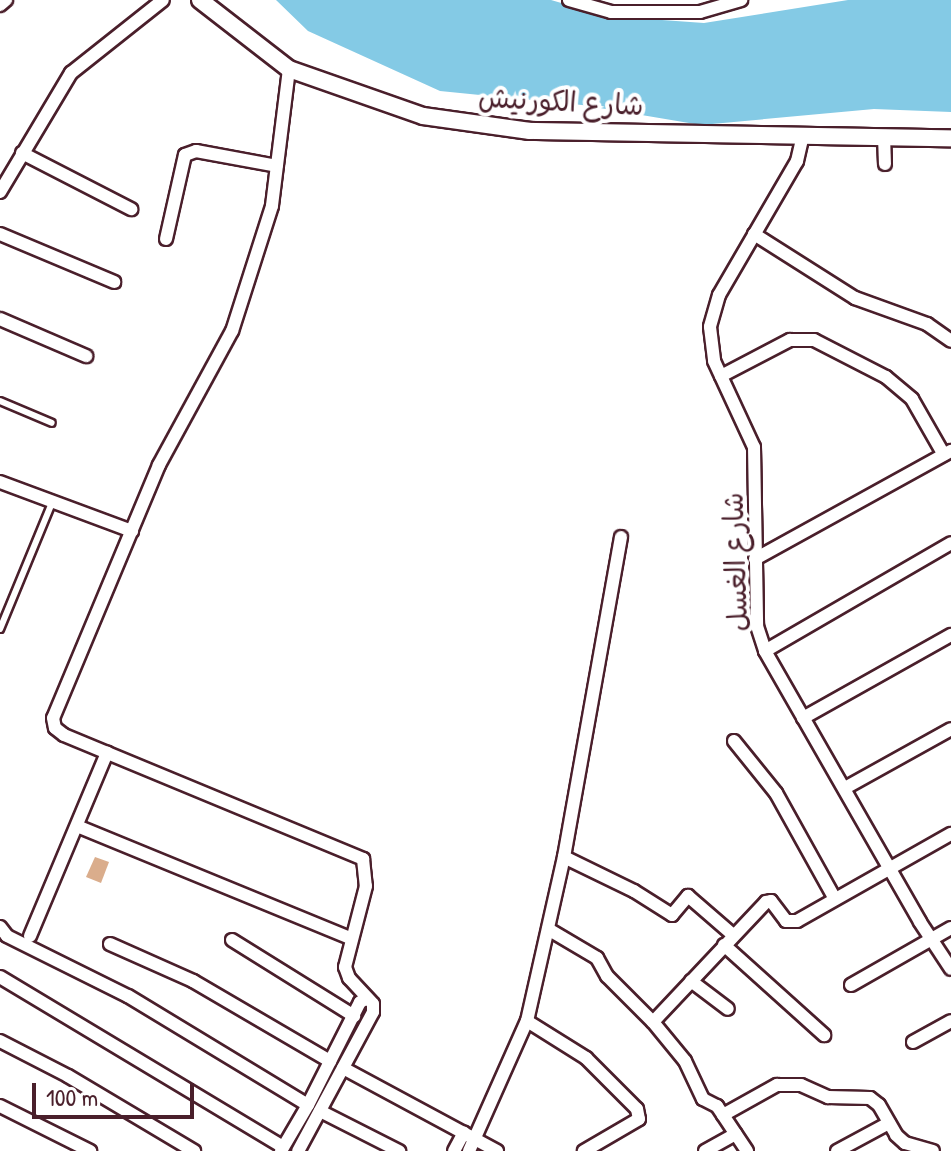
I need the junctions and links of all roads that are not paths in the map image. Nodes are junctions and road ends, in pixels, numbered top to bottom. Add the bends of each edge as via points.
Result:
1 (6, 0) edge
2 (163, 0) edge
3 (200, 0) edge
4 (569, 0) edge
5 (741, 0) edge
6 (0, 5) edge
7 (289, 69) junction
8 (803, 135) junction
9 (884, 136) junction
10 (951, 138) edge
11 (22, 153) junction
12 (885, 164) dead end
13 (277, 166) junction
14 (0, 192) edge
15 (131, 209) dead end
16 (0, 234) edge
17 (754, 234) junction
18 (166, 239) dead end
19 (114, 282) dead end
20 (0, 319) edge
21 (951, 341) edge
22 (86, 356) dead end
23 (721, 376) junction
24 (0, 401) edge
25 (52, 423) dead end
26 (947, 453) edge
27 (0, 482) edge
28 (52, 501) junction
29 (132, 531) junction
30 (621, 537) dead end
31 (951, 543) edge
32 (755, 559) junction
33 (0, 629) edge
34 (951, 635) edge
35 (765, 651) junction
36 (803, 718) junction
37 (951, 729) edge
38 (734, 741) dead end
39 (107, 753) junction
40 (845, 788) junction
41 (77, 826) junction
42 (951, 834) edge
43 (564, 857) junction
44 (890, 868) junction
45 (835, 899) junction
46 (0, 927) edge
47 (951, 928) edge
48 (548, 929) junction
49 (30, 936) dead end
50 (352, 939) junction
51 (932, 939) junction
52 (232, 940) dead end
53 (729, 940) junction
54 (110, 944) dead end
55 (951, 969) edge
56 (0, 977) edge
57 (691, 981) junction
58 (851, 985) dead end
59 (366, 999) junction
60 (728, 1009) dead end
61 (354, 1016) junction
62 (527, 1021) junction
63 (951, 1021) edge
64 (653, 1022) junction
65 (824, 1035) dead end
66 (0, 1041) edge
67 (913, 1042) dead end
68 (330, 1061) junction
69 (343, 1068) junction
70 (0, 1106) edge
71 (314, 1108) junction
72 (723, 1115) junction
73 (889, 1123) junction
74 (736, 1134) junction
75 (470, 1136) junction
76 (282, 1149) edge
77 (90, 1151) edge
78 (194, 1151) edge
79 (298, 1151) edge
80 (399, 1151) edge
81 (454, 1151) edge
82 (469, 1151) edge
83 (497, 1151) edge
84 (584, 1151) edge
85 (705, 1151) edge
86 (747, 1151) edge
87 (837, 1151) edge
88 (933, 1151) edge

1 - 6 street
2 - 11 street via 71,73
3 - 7 street, شارع الكورنيش
4 - 5 street via 611,12 700,12
7 - 8 street, شارع الكورنيش via 423,116 530,131
7 - 13 street
8 - 9 street, شارع الكورنيش
8 - 17 street, شارع الغسل via 797,161
9 - 10 street, شارع الكورنيش
9 - 12 street
11 - 14 street
11 - 15 street
13 - 18 street via 196,151 185,155
13 - 29 street via 272,206 232,331 159,465
16 - 19 street
17 - 21 street via 855,298 927,324
17 - 23 street, شارع الغسل via 713,311 710,344
20 - 22 street
23 - 26 street via 790,340 814,340 886,377 912,399
23 - 32 street, شارع الغسل via 754,447
24 - 25 lane
26 - 32 street
27 - 28 street
28 - 29 street
28 - 33 lane
29 - 39 street via 53,718 64,735
30 - 43 street
31 - 35 street
32 - 35 street, شارع الغسل via 755,613
34 - 36 street
35 - 36 street, شارع الغسل
36 - 40 street, شارع الغسل
37 - 40 street
38 - 45 street via 776,793
39 - 41 street
39 - 50 street via 363,859 366,886
40 - 44 street, شارع الغسل
41 - 49 street
41 - 50 street
42 - 44 street
43 - 48 street
43 - 53 street via 672,915 688,896
44 - 45 street
44 - 51 street, شارع الغسل
45 - 53 street via 791,923 766,902
46 - 71 street via 7,936 128,996
47 - 51 street
48 - 62 street
48 - 64 street via 597,958 607,976
50 - 59 street via 345,967
51 - 55 street, شارع الغسل
51 - 58 street
52 - 61 street
53 - 57 street
53 - 65 street
54 - 68 street via 193,981
56 - 76 street
57 - 60 street
57 - 64 street
59 - 61 street
59 - 69 street via 373,1012
61 - 68 street
62 - 75 street
62 - 84 street via 586,1058 637,1109 639,1119
63 - 67 street
64 - 72 street via 685,1061 703,1099
66 - 78 street
68 - 71 street
69 - 71 street
69 - 75 street
70 - 77 street
71 - 76 street
71 - 79 street
71 - 80 street
72 - 73 street via 777,1085 789,1084 828,1097 870,1098
72 - 74 street
73 - 87 street
73 - 88 street via 905,1143
74 - 85 street
74 - 86 street
75 - 81 street
75 - 82 street
75 - 83 street

